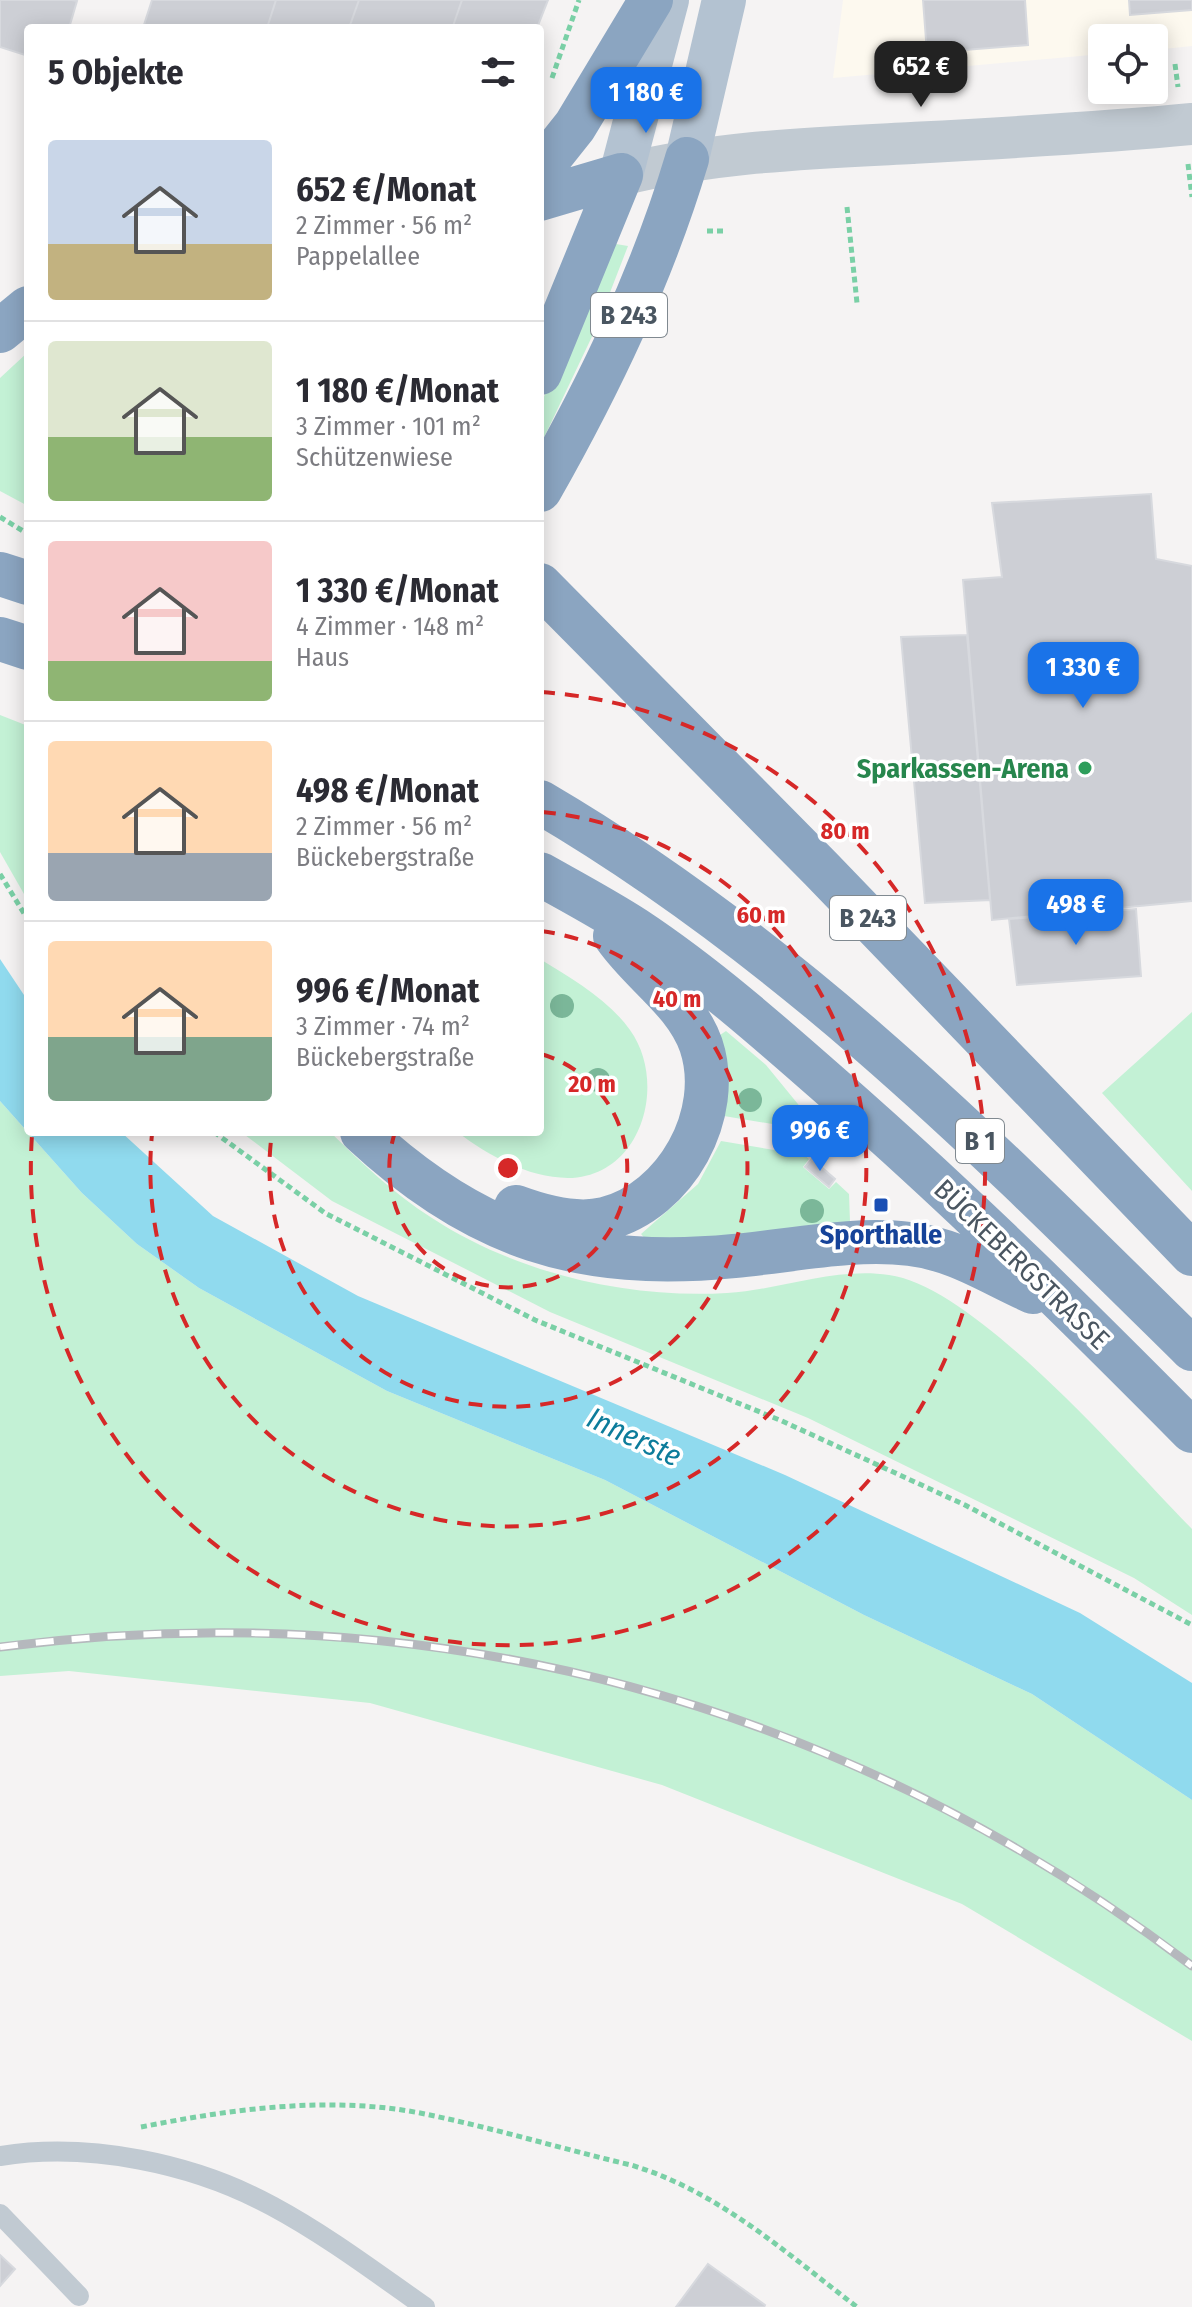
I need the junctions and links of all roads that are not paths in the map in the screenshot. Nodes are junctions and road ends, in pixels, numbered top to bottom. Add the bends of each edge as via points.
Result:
1 (651, 0) edge
2 (667, 0) edge
3 (724, 0) edge
4 (1192, 124) edge
5 (687, 159) junction
6 (544, 165) edge
7 (621, 175) junction
8 (544, 198) edge
9 (24, 311) edge
10 (0, 331) edge
11 (544, 363) edge
12 (544, 483) edge
13 (0, 574) edge
14 (24, 582) edge
15 (544, 589) edge
16 (0, 639) edge
17 (24, 647) edge
18 (544, 805) edge
19 (544, 876) edge
20 (594, 904) junction
21 (367, 1136) edge
22 (402, 1136) edge
23 (1192, 1254) edge
24 (1074, 1311) junction
25 (1192, 1349) edge
26 (1192, 1431) edge
27 (0, 2156) edge
28 (0, 2214) edge
29 (79, 2296) dead end
30 (425, 2307) edge

1 - 6 highway via 575,126
2 - 7 main road, B 243
3 - 5 main road, B 243
4 - 5 street via 758,150
5 - 7 street
5 - 12 highway, B 243 via 665,230 604,372
7 - 8 highway
7 - 11 highway, B 243
9 - 10 highway
13 - 14 highway
15 - 23 highway, B 243
16 - 17 highway
18 - 25 highway, BÜCKEBERGSTRASSE / B 1 via 700,904 831,1007 950,1112
19 - 20 highway, BÜCKEBERGSTRASSE / B 1
20 - 22 highway via 633,962 677,1002 702,1048 704,1105 694,1139 673,1175 623,1212 589,1221 565,1220 480,1190
20 - 24 highway, BÜCKEBERGSTRASSE / B 1 via 715,988 771,1035
21 - 24 highway via 414,1177 462,1207 521,1237 573,1252 687,1260 907,1243 952,1253
24 - 26 highway, BÜCKEBERGSTRASSE / B 1
27 - 30 lane via 35,2151 113,2156 233,2188 313,2229
28 - 29 lane

